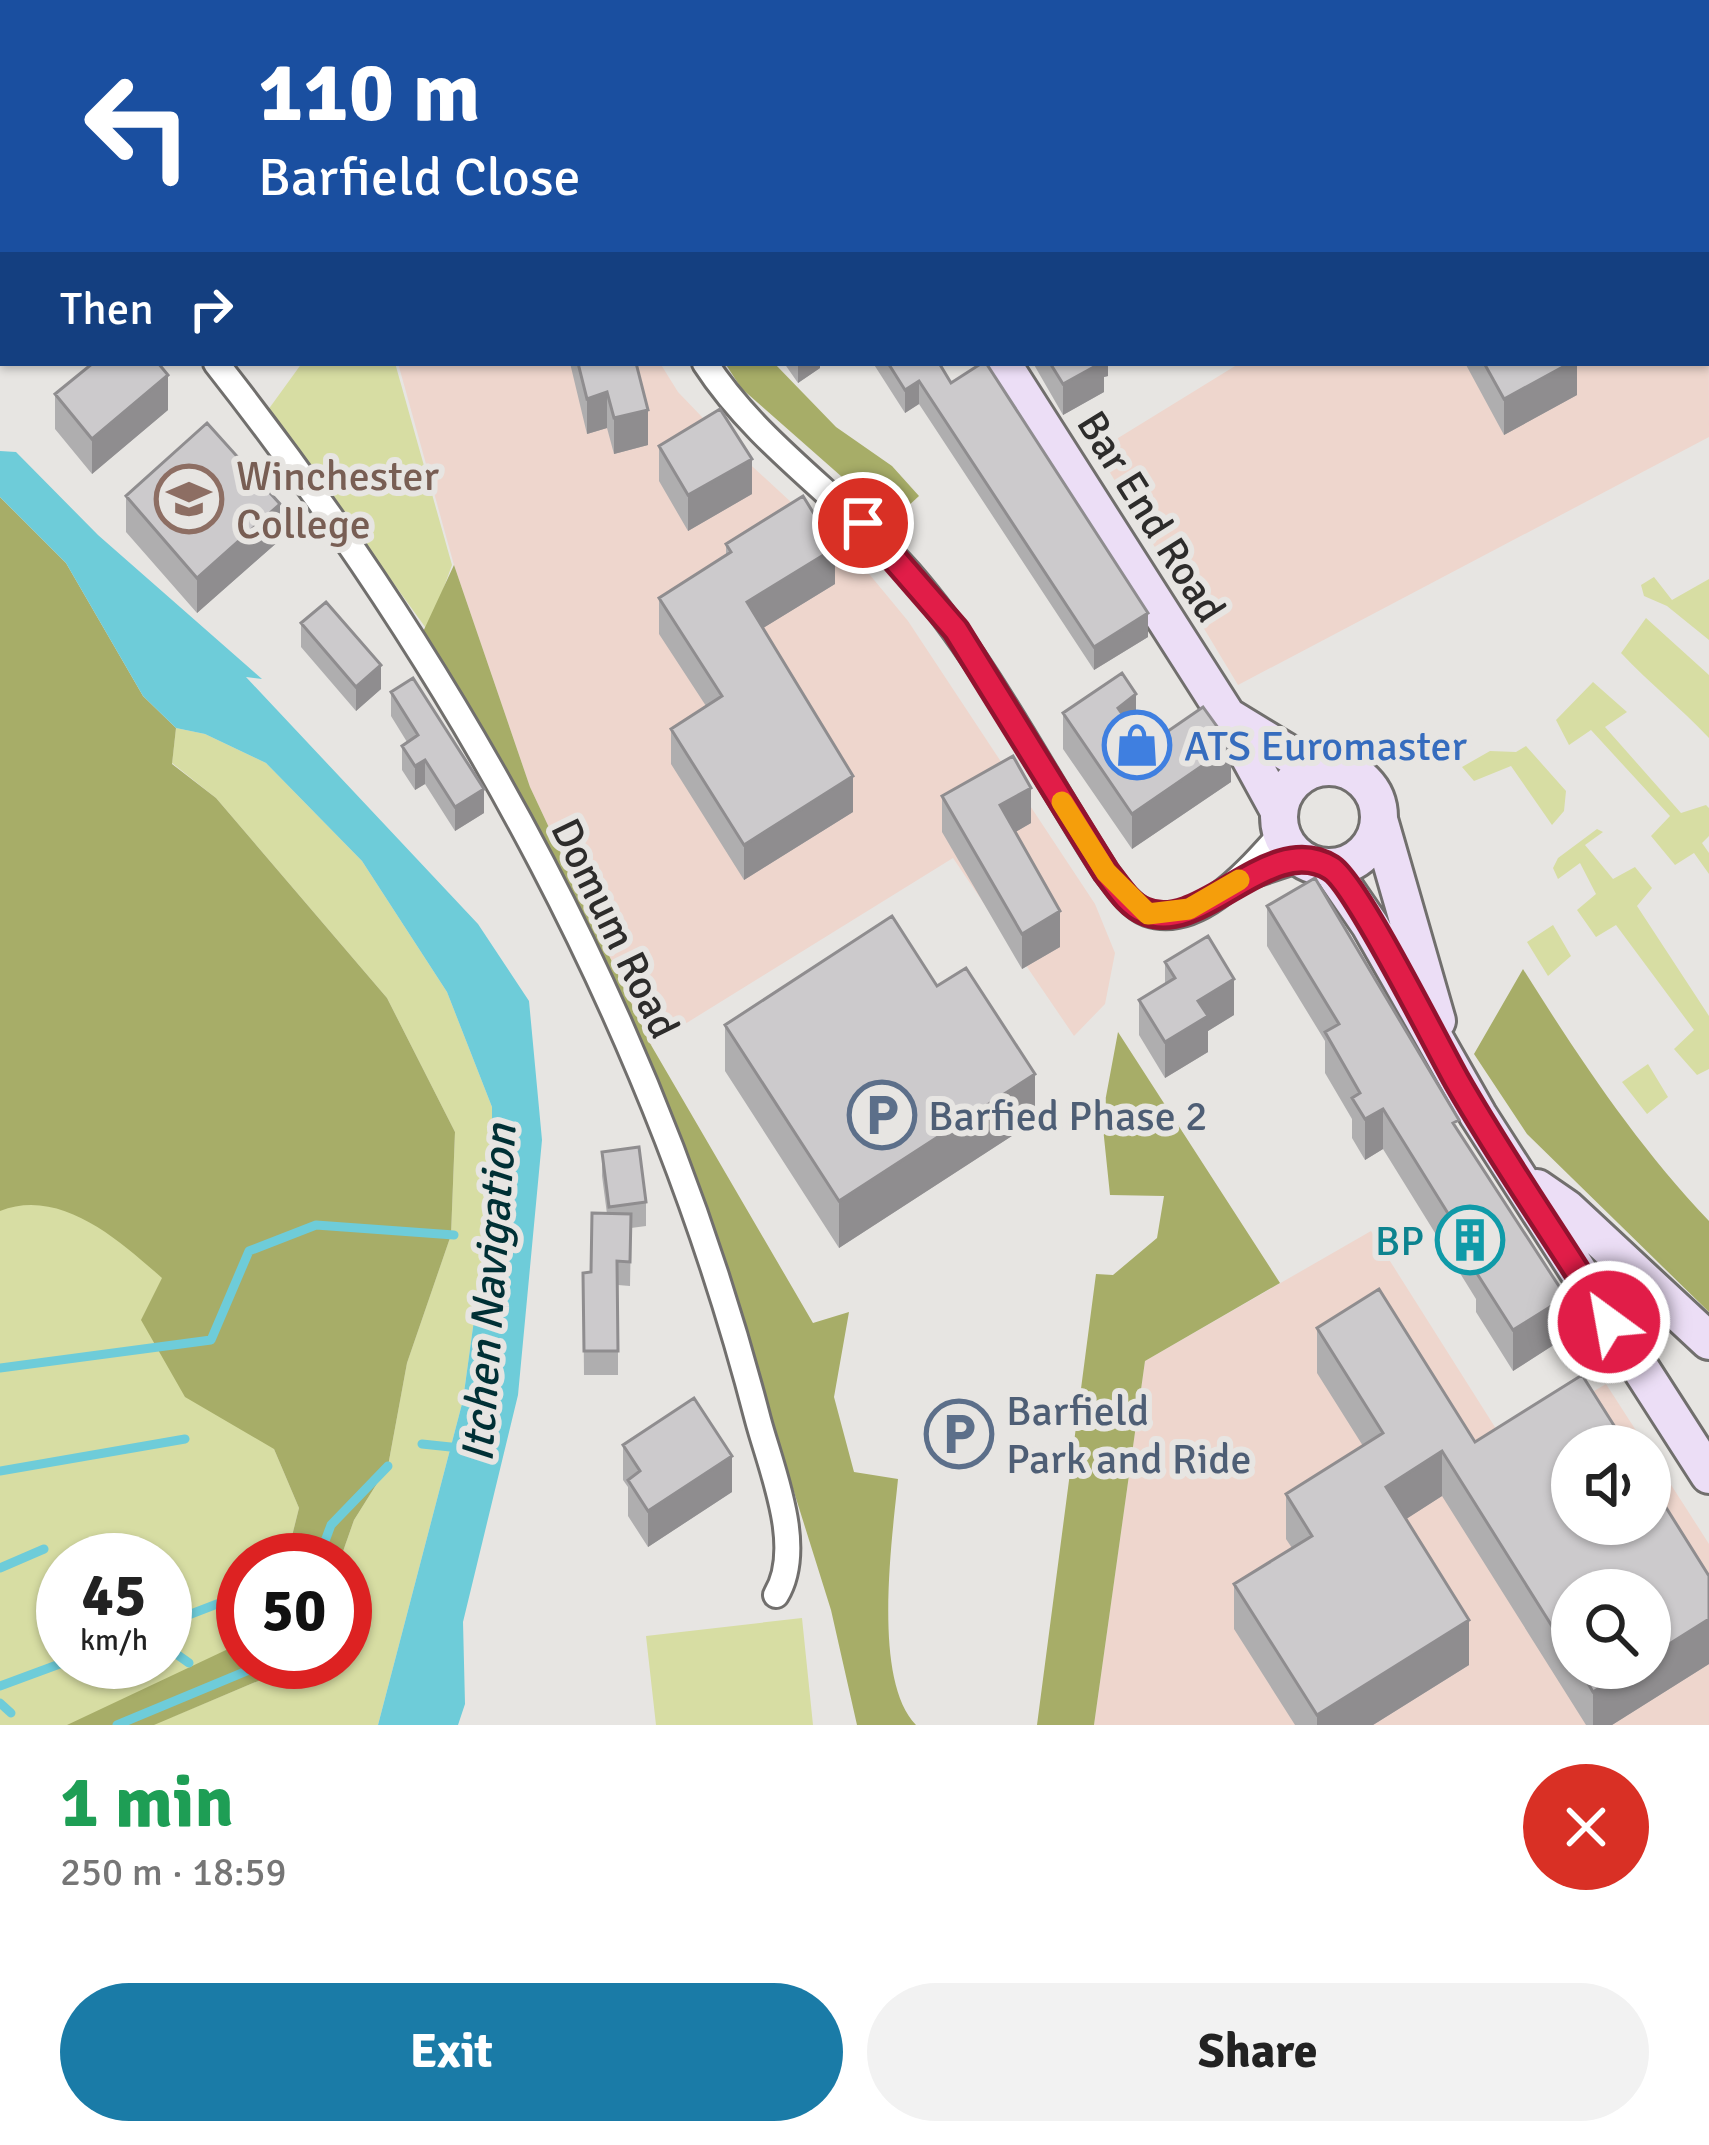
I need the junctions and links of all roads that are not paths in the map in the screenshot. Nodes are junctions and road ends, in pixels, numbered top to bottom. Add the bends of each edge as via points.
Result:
1 (218, 366) edge
2 (707, 366) edge
3 (1005, 366) edge
4 (1227, 716) junction
5 (1314, 769) junction
6 (1380, 823) junction
7 (1298, 843) junction
8 (1444, 1054) junction
9 (1523, 1182) junction
10 (1709, 1341) edge
11 (1709, 1475) edge
12 (776, 1595) dead end

1 - 12 street, Domum Road via 467,730 612,998 731,1317 782,1512 787,1554
2 - 7 street via 742,412 863,523 956,630 1125,896 1148,914 1166,915 1206,902
3 - 4 main road, Bar End Road
4 - 5 main road, Bar End Road
4 - 7 main road, Bar End Road
5 - 6 main road via 1341,768 1361,778 1378,802
5 - 7 main road via 1290,785
6 - 7 main road via 1358,859
6 - 8 main road, Bar End Road
7 - 8 main road, Bar End Road
8 - 9 main road, Bar End Road
9 - 10 main road via 1566,1208
9 - 11 main road, Bar End Road

